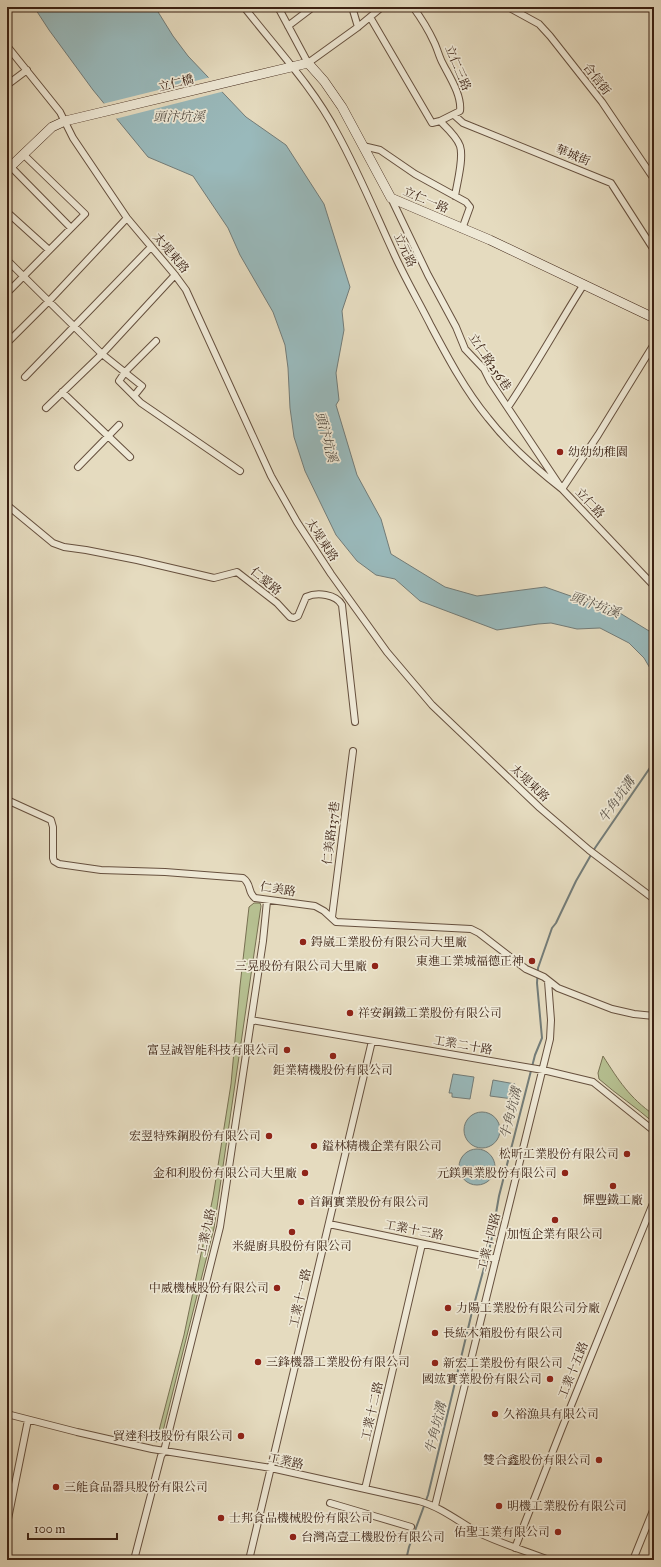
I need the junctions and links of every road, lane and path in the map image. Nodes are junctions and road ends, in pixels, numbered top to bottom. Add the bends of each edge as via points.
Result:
1 (244, 7) edge
2 (278, 7) edge
3 (313, 7) edge
4 (352, 7) edge
5 (382, 7) edge
6 (413, 7) edge
7 (508, 7) edge
8 (370, 17) junction
9 (288, 26) junction
10 (358, 27) junction
11 (7, 46) edge
12 (308, 63) junction
13 (292, 67) junction
14 (27, 70) junction
15 (7, 85) edge
16 (454, 115) junction
17 (65, 121) junction
18 (440, 121) junction
19 (363, 146) junction
20 (23, 154) junction
21 (9, 168) edge
22 (654, 179) edge
23 (455, 196) junction
24 (391, 198) junction
25 (7, 212) edge
26 (127, 218) junction
27 (71, 228) junction
28 (462, 229) junction
29 (151, 247) junction
30 (49, 250) junction
31 (654, 250) edge
32 (7, 260) edge
33 (175, 275) junction
34 (24, 276) junction
35 (584, 284) junction
36 (7, 293) edge
37 (50, 300) junction
38 (654, 318) edge
39 (75, 326) junction
40 (156, 341) dead end
41 (7, 343) edge
42 (654, 344) edge
43 (102, 354) junction
44 (125, 372) junction
45 (25, 377) dead end
46 (62, 392) junction
47 (134, 396) junction
48 (508, 407) junction
49 (46, 408) dead end
50 (119, 424) dead end
51 (109, 436) junction
52 (130, 457) dead end
53 (78, 467) dead end
54 (240, 471) dead end
55 (562, 489) junction
56 (7, 505) edge
57 (654, 586) edge
58 (355, 722) dead end
59 (353, 751) dead end
60 (7, 800) edge
61 (654, 899) edge
62 (267, 901) junction
63 (332, 917) junction
64 (546, 979) junction
65 (654, 1016) edge
66 (251, 1020) junction
67 (372, 1042) junction
68 (541, 1070) junction
69 (654, 1131) edge
70 (654, 1201) edge
71 (329, 1224) junction
72 (422, 1244) junction
73 (494, 1258) junction
74 (7, 1414) edge
75 (28, 1420) junction
76 (164, 1451) junction
77 (271, 1468) junction
78 (365, 1489) junction
79 (330, 1503) dead end
80 (434, 1506) junction
81 (654, 1508) edge
82 (7, 1524) edge
83 (411, 1527) dead end
84 (515, 1548) junction
85 (134, 1560) edge
86 (249, 1560) edge
87 (549, 1560) edge
88 (633, 1560) edge

1 - 13 street, 立元路
2 - 9 street, 立仁一路
3 - 9 street
4 - 10 street
5 - 8 street
6 - 16 street, 立仁三路 via 435,43 461,105 460,111
7 - 22 street, 合信街 via 539,24 550,36 602,102
8 - 10 street
8 - 18 street via 432,123
9 - 12 street, 立仁一路
10 - 12 street
11 - 14 street, 太堤東路
12 - 13 street, 立仁橋
12 - 19 street, 立仁一路 via 336,98
13 - 17 street, 立仁橋
13 - 55 street, 立元路 via 337,132 401,269 472,398 498,431 535,468
14 - 15 street
14 - 17 street, 太堤東路
16 - 18 street
16 - 31 street, 華城街 via 463,123 611,183
17 - 20 street, 立仁橋 via 52,127
17 - 26 street, 太堤東路 via 86,158
18 - 23 street via 460,147 461,159
19 - 23 street via 380,150 415,174
19 - 24 street, 立仁一路
20 - 21 street, 立仁橋
20 - 27 street via 85,214
21 - 27 street
23 - 28 street via 470,207
24 - 28 street, 立仁一路
24 - 48 street, 立仁路256巷 via 465,349 484,369
25 - 30 street
26 - 29 street, 太堤東路
26 - 37 street
27 - 30 street
28 - 35 street, 立仁一路
29 - 33 street, 太堤東路
29 - 39 street
30 - 34 street
32 - 34 street
33 - 43 street
33 - 61 street, 太堤東路 via 186,290 271,476 297,522 391,657 432,705 540,808 596,856
34 - 36 street
34 - 37 street
35 - 38 street, 立仁一路
35 - 48 street
37 - 39 street
37 - 41 street
39 - 43 street
39 - 45 street
40 - 44 street
42 - 55 street, 立仁路
43 - 44 street
43 - 46 street
44 - 47 street via 119,381
44 - 47 street via 142,386
46 - 49 street
46 - 51 street
47 - 54 street
48 - 55 street, 立仁路256巷
50 - 51 street
51 - 52 street
51 - 53 street
55 - 57 street, 立仁路
56 - 58 street, 仁愛路 via 53,543 64,547 137,560 214,578 237,572 290,617 298,616 306,597 310,595 334,596 342,605
59 - 63 street, 仁美路137巷
60 - 62 street, 仁美路 via 51,820 52,858 56,863 105,871 146,871 243,878 248,882 253,897
62 - 63 street, 仁美路 via 315,906
62 - 66 street, 工業九路
63 - 64 street, 仁美路 via 336,922 471,929 526,969
64 - 65 street, 仁美路 via 558,988 612,1009
64 - 68 street, 工業十四路 via 551,1029
66 - 67 street, 工業二十路
66 - 76 street, 工業九路 via 220,1227
67 - 68 street, 工業二十路
67 - 71 street, 工業十一路
68 - 69 street, 工業二十路 via 593,1082
68 - 73 street, 工業十四路
70 - 84 street, 工業十五路
71 - 72 street, 工業十三路
71 - 77 street, 工業十一路
72 - 73 street, 工業十三路
72 - 78 street, 工業十二路
73 - 80 street, 工業十四路
74 - 75 street, 工業路
75 - 76 street, 工業路
75 - 82 street
76 - 77 street, 工業路
76 - 85 street, 工業九路
77 - 78 street, 工業路
77 - 86 street, 工業十一路
78 - 80 street, 工業路
79 - 83 street
80 - 84 street, 工業路 via 480,1533
81 - 88 street
84 - 87 street, 工業路

